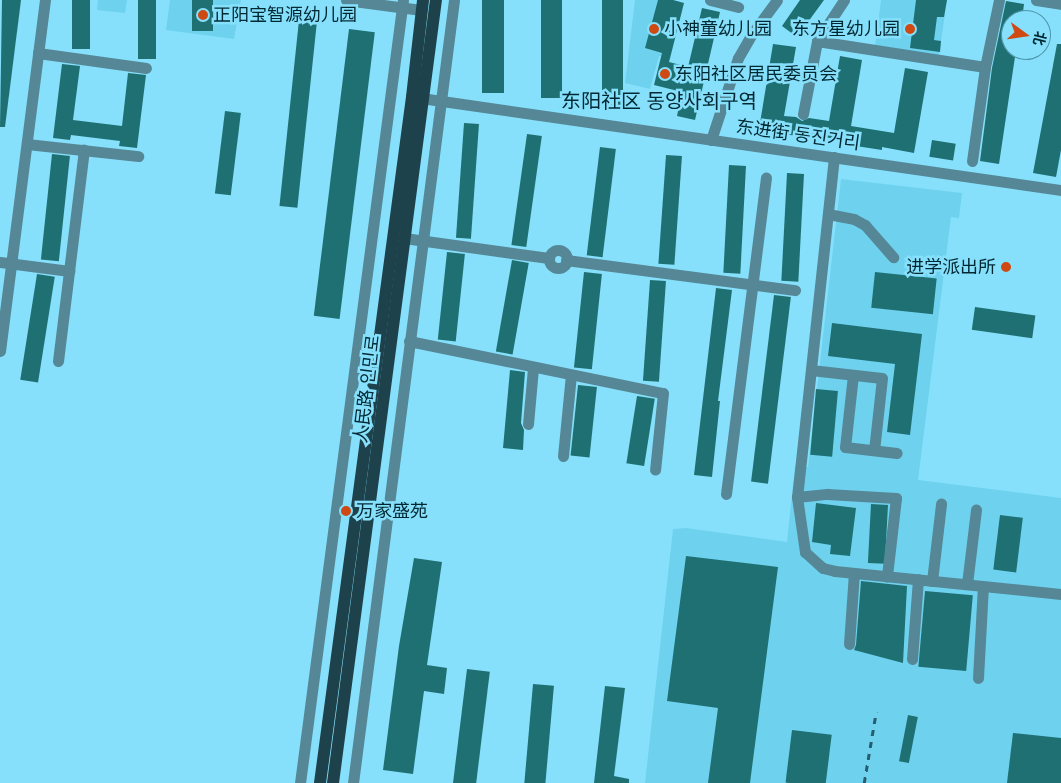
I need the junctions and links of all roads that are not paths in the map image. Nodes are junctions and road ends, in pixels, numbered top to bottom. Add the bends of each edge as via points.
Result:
1 (45, 0) edge
2 (346, 0) edge
3 (436, 0) edge
4 (454, 0) edge
5 (710, 0) edge
6 (777, 0) edge
7 (844, 0) edge
8 (1000, 0) edge
9 (1036, 0) edge
10 (402, 4) edge
11 (1061, 4) edge
12 (422, 5) edge
13 (738, 7) dead end
14 (817, 41) junction
15 (38, 53) junction
16 (146, 68) dead end
17 (986, 68) junction
18 (417, 98) junction
19 (441, 101) junction
20 (804, 114) dead end
21 (712, 140) junction
22 (27, 144) junction
23 (84, 150) junction
24 (138, 156) dead end
25 (834, 157) junction
26 (972, 161) dead end
27 (766, 178) dead end
28 (1061, 190) edge
29 (828, 214) junction
30 (404, 238) junction
31 (423, 240) junction
32 (893, 257) dead end
33 (6, 263) edge
34 (69, 271) junction
35 (753, 285) junction
36 (794, 290) dead end
37 (410, 341) junction
38 (0, 351) edge
39 (58, 361) dead end
40 (533, 368) junction
41 (811, 370) junction
42 (571, 375) junction
43 (853, 375) junction
44 (528, 424) dead end
45 (874, 450) junction
46 (897, 453) dead end
47 (563, 456) dead end
48 (655, 470) dead end
49 (726, 494) dead end
50 (797, 497) junction
51 (941, 504) dead end
52 (976, 510) dead end
53 (854, 573) junction
54 (887, 576) junction
55 (918, 579) junction
56 (932, 581) junction
57 (967, 584) junction
58 (983, 586) junction
59 (1061, 594) edge
60 (849, 644) dead end
61 (912, 659) dead end
62 (978, 678) dead end
63 (300, 783) edge
64 (320, 783) edge
65 (333, 783) edge
66 (352, 783) edge

1 - 15 street
2 - 10 street
3 - 18 main road, 人民路 인민로
4 - 19 street
5 - 13 street
6 - 21 street via 738,58
7 - 14 street
8 - 17 street
9 - 11 street
10 - 12 street
10 - 63 street
12 - 18 main road, 人民路 인민로
14 - 17 street
14 - 20 street
15 - 16 street
15 - 22 street
17 - 26 street
18 - 19 street, 东进街 동진거리
18 - 30 main road, 人民路 인민로
18 - 64 main road, 人民路 인민로
19 - 21 street, 东进街 동진거리
19 - 31 street
21 - 25 street, 东进街 동진거리
22 - 23 street
22 - 33 street
23 - 24 street
23 - 34 street
25 - 28 street, 东进街 동진거리
25 - 29 street
27 - 35 street
29 - 32 street via 854,219 865,225
29 - 41 street
30 - 31 street
30 - 65 main road, 人民路 인민로
31 - 35 street via 549,258 555,267 561,267 566,260
31 - 37 street
33 - 34 street
33 - 38 street
34 - 39 street
35 - 36 street
35 - 49 street
37 - 40 street
37 - 66 street
40 - 42 street
40 - 44 street
41 - 43 street
41 - 50 street
42 - 47 street
42 - 48 street via 663,393
43 - 45 street via 882,378
43 - 45 street via 845,447
45 - 46 street
50 - 53 street via 805,552 810,560 823,568
50 - 54 street via 826,494 896,498
51 - 56 street
52 - 57 street
53 - 54 street
53 - 60 street
54 - 55 street
55 - 56 street
55 - 61 street
56 - 57 street
57 - 58 street
58 - 59 street
58 - 62 street

